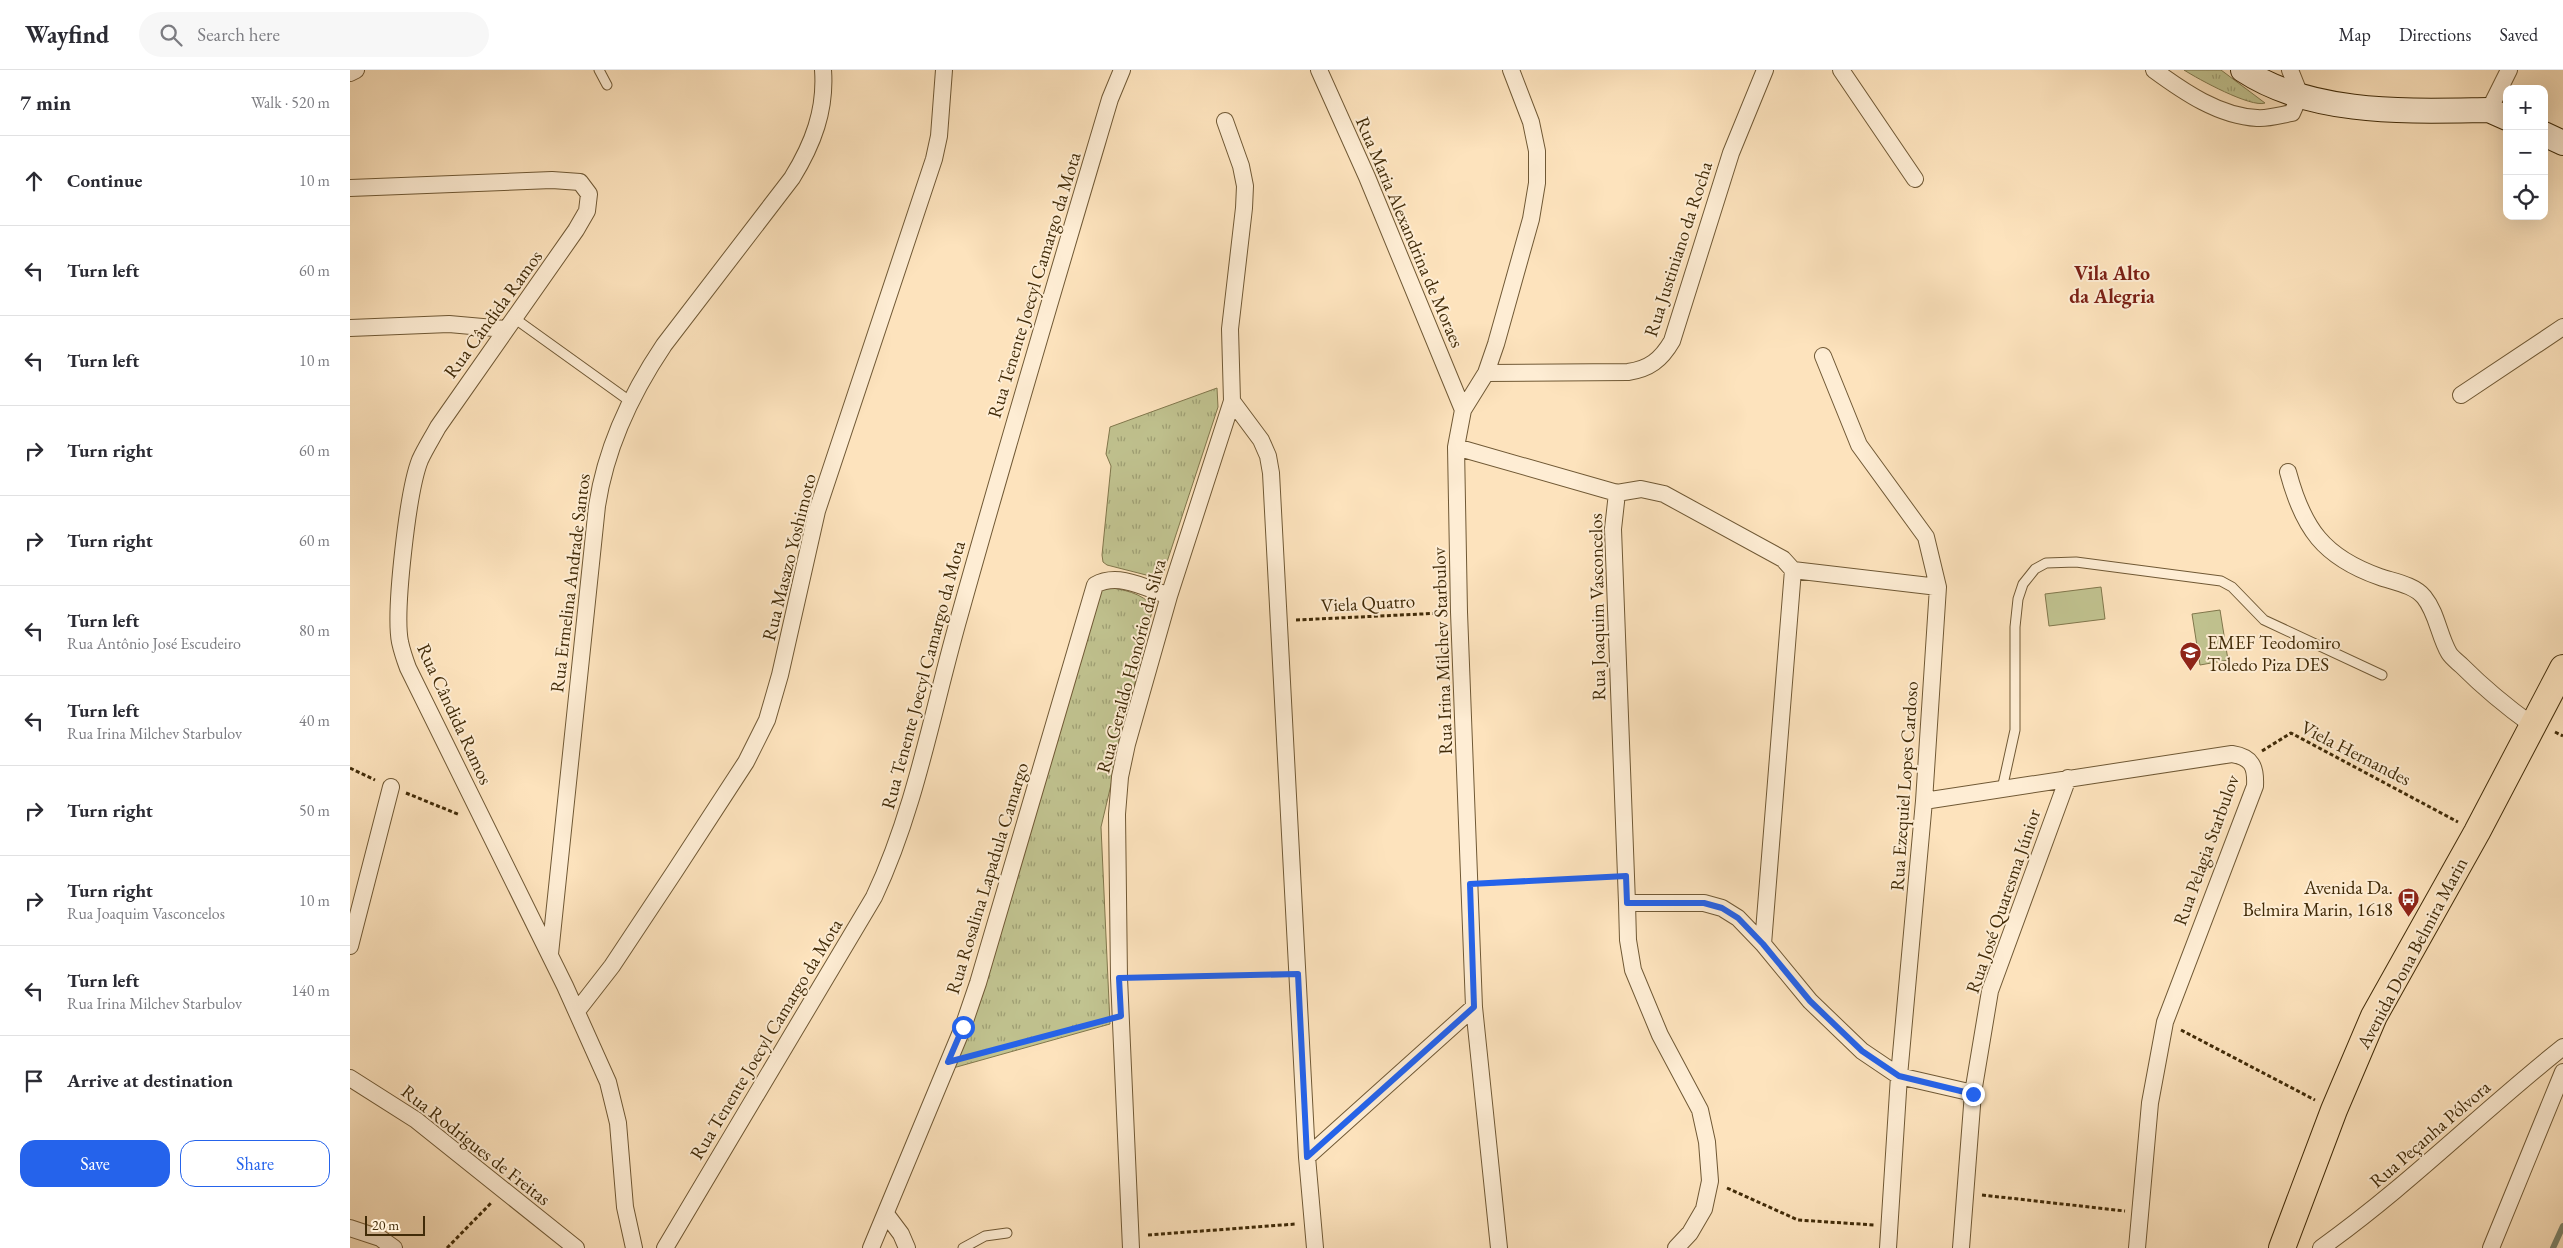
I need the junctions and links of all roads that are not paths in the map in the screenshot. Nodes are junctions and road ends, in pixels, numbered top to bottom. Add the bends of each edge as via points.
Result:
1 (356, 70) edge
2 (599, 70) edge
3 (823, 70) edge
4 (944, 70) edge
5 (1122, 70) edge
6 (1318, 70) edge
7 (1510, 70) edge
8 (1765, 70) edge
9 (1841, 70) edge
10 (2154, 70) edge
11 (2243, 70) edge
12 (2290, 70) edge
13 (2509, 70) edge
14 (350, 73) edge
15 (607, 85) dead end
16 (2300, 96) junction
17 (2498, 114) edge
18 (1225, 121) dead end
19 (2548, 136) edge
20 (2563, 142) edge
21 (1915, 179) dead end
22 (350, 188) edge
23 (509, 324) junction
24 (2563, 327) edge
25 (350, 328) edge
26 (1823, 356) dead end
27 (1486, 373) junction
28 (2461, 395) dead end
29 (630, 402) junction
30 (1232, 402) junction
31 (1463, 410) junction
32 (1456, 447) junction
33 (2288, 472) dead end
34 (1617, 493) junction
35 (1793, 570) junction
36 (1938, 587) junction
37 (1169, 596) junction
38 (2563, 668) edge
39 (2382, 675) dead end
40 (2532, 725) junction
41 (2068, 778) junction
42 (391, 787) road end
43 (2002, 789) junction
44 (1924, 801) junction
45 (1627, 903) junction
46 (1763, 944) junction
47 (350, 946) edge
48 (550, 954) junction
49 (1474, 1007) junction
50 (577, 1011) junction
51 (2563, 1047) edge
52 (2563, 1072) edge
53 (1899, 1076) junction
54 (350, 1078) edge
55 (1973, 1094) junction
56 (1307, 1157) junction
57 (886, 1214) junction
58 (350, 1228) edge
59 (1007, 1233) dead end
60 (1130, 1242) edge
61 (394, 1248) edge
62 (576, 1248) edge
63 (634, 1248) edge
64 (665, 1248) edge
65 (871, 1248) edge
66 (907, 1248) edge
67 (963, 1248) edge
68 (1314, 1248) edge
69 (1499, 1248) edge
70 (1676, 1248) edge
71 (1888, 1248) edge
72 (1961, 1248) edge
73 (2137, 1248) edge
74 (2282, 1248) edge
75 (2321, 1248) edge
76 (2491, 1248) edge

1 - 14 street
2 - 15 lane
3 - 29 street, Rua Ermelina Andrade Santos via 820,118 804,158 664,345
4 - 50 street, Rua Masazo Yoshimoto via 934,159 817,511 767,720 746,762 670,879 612,966
5 - 64 street, Rua Tenente Joecyl Camargo da Mota via 1110,100 1024,386 892,859 874,897
6 - 31 street, Rua Maria Alexandrina de Moraes
7 - 27 street, Rua Irina Milchev Starbulov via 1530,122 1537,152 1537,183 1531,219
8 - 27 street, Rua Justiniano da Rocha via 1731,153 1672,341 1665,353 1654,364 1628,372
9 - 21 street
10 - 16 street via 2208,104 2244,116 2260,118 2292,113
11 - 16 main road
12 - 16 street
13 - 17 street
16 - 17 main road via 2372,110
18 - 30 street, Rua Geraldo Honório da Silva via 1245,186 1230,330
19 - 20 main road
22 - 23 street, Rua Cândida Ramos via 521,180 572,180 584,185 589,194 587,211 563,251
23 - 25 street
23 - 29 lane
23 - 48 street, Rua Cândida Ramos via 438,426 420,461 411,496 398,612 400,642 408,668
24 - 28 street
26 - 36 street, Rua Ezequiel Lopes Cardoso via 1859,445 1926,538
27 - 31 street, Rua Irina Milchev Starbulov
29 - 48 street, Rua Ermelina Andrade Santos via 613,439 597,506
30 - 37 street, Rua Geraldo Honório da Silva
30 - 56 street via 1261,440 1271,473
31 - 32 street, Rua Irina Milchev Starbulov
32 - 34 street
32 - 49 street, Rua Irina Milchev Starbulov
33 - 40 street via 2296,500 2310,528 2330,553 2367,572 2414,588 2425,598 2449,654 2496,699
34 - 35 street, Rua Joaquim Vasconcelos via 1641,489 1664,494 1783,559
34 - 45 street, Rua Joaquim Vasconcelos via 1613,528
35 - 36 street
35 - 46 street
36 - 44 street, Rua Ezequiel Lopes Cardoso
37 - 57 street, Rua Rosalina Lapadula Camargo via 1120,580 1095,585 995,930 963,1027
37 - 60 street, Rua Geraldo Honório da Silva via 1127,744 1117,814 1119,978
38 - 40 main road, Avenida Dona Belmira Marin
39 - 43 lane via 2264,620 2232,587 2221,581 2076,562 2046,563 2028,576 2018,599 2014,730
40 - 74 main road, Avenida Dona Belmira Marin via 2477,832 2374,1016 2334,1110
41 - 43 street, Rua Pelagia Starbulov
41 - 55 street, Rua José Quaresma Júnior via 1990,991
41 - 73 street, Rua Pelagia Starbulov via 2232,754 2249,759 2254,765 2255,786 2164,1022 2150,1103
42 - 47 street
43 - 44 street, Rua Pelagia Starbulov
44 - 53 street, Rua Ezequiel Lopes Cardoso
45 - 46 street via 1704,903 1722,908 1738,918
45 - 70 street via 1633,970 1660,1035 1700,1110 1707,1142 1710,1181 1704,1209 1690,1233
46 - 53 street via 1833,1024 1862,1051
48 - 50 street, Rua Cândida Ramos
49 - 56 street
49 - 69 street, Rua Irina Milchev Starbulov
50 - 63 street, Rua Cândida Ramos via 614,1102 625,1207
51 - 75 street, Rua Peçanha Pólvora via 2508,1091 2409,1181
52 - 76 street
53 - 55 street
53 - 71 street, Rua Ezequiel Lopes Cardoso
54 - 62 street, Rua Rodrigues de Freitas via 416,1120
55 - 72 street, Rua José Quaresma Júnior
56 - 68 street
57 - 65 street, Rua Rosalina Lapadula Camargo
57 - 66 street
58 - 61 street via 380,1238
59 - 67 lane via 985,1236

